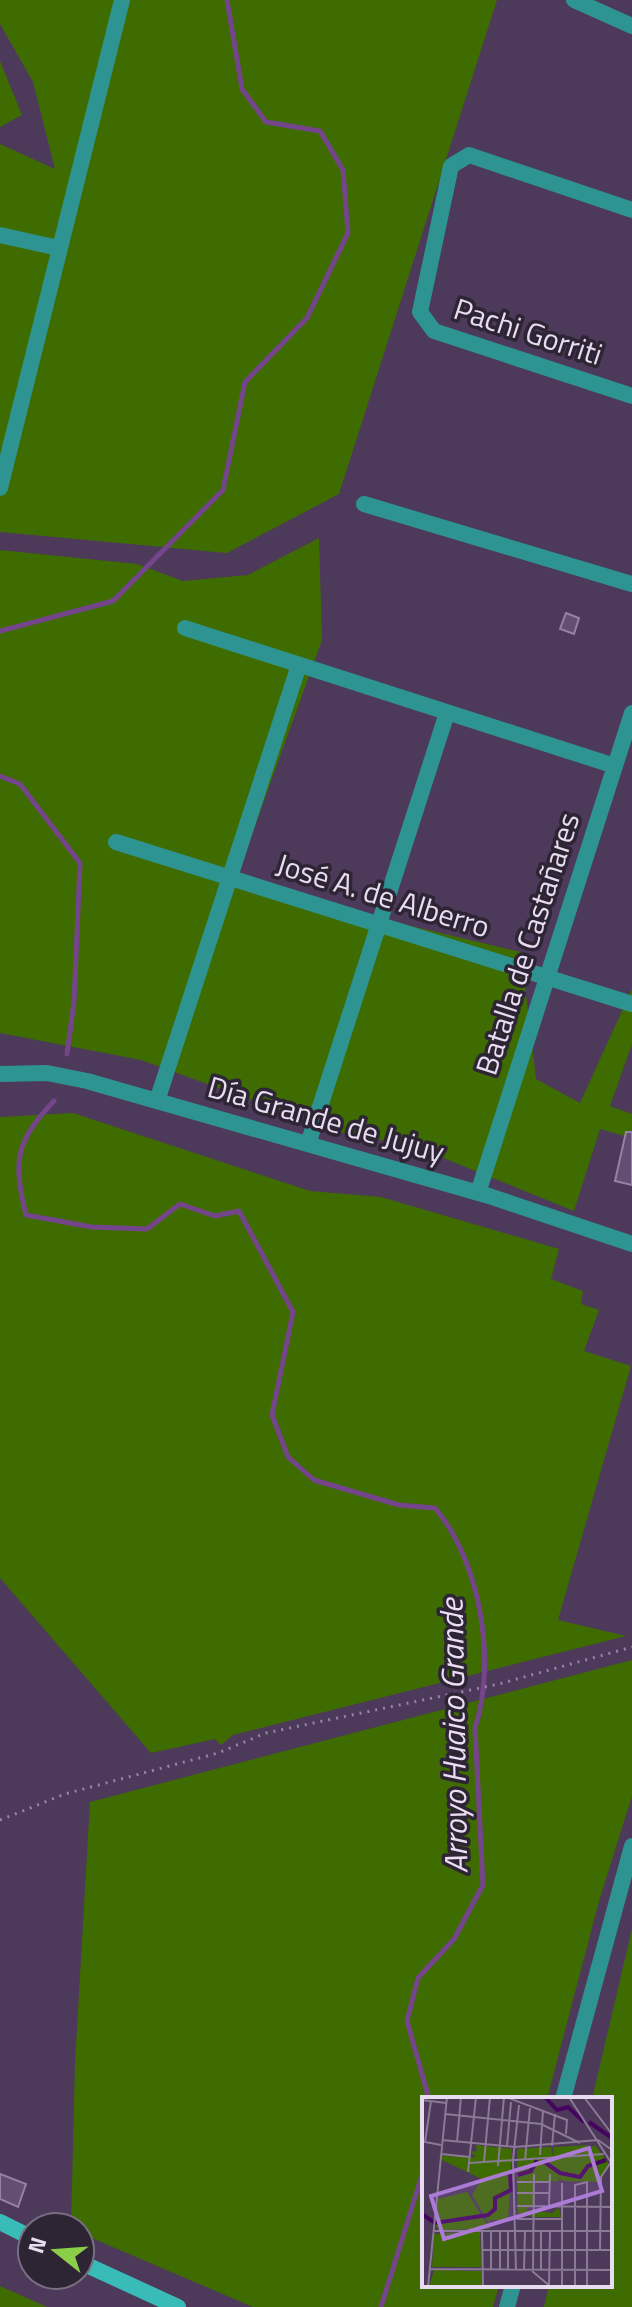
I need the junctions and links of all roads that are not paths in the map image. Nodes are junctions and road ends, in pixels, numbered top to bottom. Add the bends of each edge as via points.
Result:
1 (122, 0) edge
2 (574, 0) edge
3 (632, 26) edge
4 (632, 210) edge
5 (0, 235) edge
6 (54, 247) dead end
7 (632, 396) edge
8 (0, 488) edge
9 (364, 504) dead end
10 (632, 584) edge
11 (185, 628) dead end
12 (299, 665) junction
13 (447, 713) junction
14 (632, 713) edge
15 (615, 766) junction
16 (116, 842) dead end
17 (230, 877) junction
18 (379, 924) junction
19 (547, 976) junction
20 (632, 1004) edge
21 (0, 1074) edge
22 (157, 1101) junction
23 (308, 1144) junction
24 (478, 1193) junction
25 (632, 1244) edge
26 (632, 1846) edge
27 (564, 2097) edge
28 (96, 2269) edge
29 (512, 2287) edge
30 (178, 2307) edge
31 (507, 2307) edge

1 - 8 street
2 - 3 street
4 - 7 street, Pachi Gorriti via 469,155 451,166 420,312 434,331
5 - 6 street
9 - 10 street
11 - 12 street
12 - 13 street
12 - 17 street
13 - 15 street
13 - 18 street
14 - 15 street, Batalla de Castañares
15 - 19 street, Batalla de Castañares
16 - 17 street, José A. de Alberro
17 - 18 street, José A. de Alberro
17 - 22 street
18 - 19 street, José A. de Alberro
18 - 23 street
19 - 20 street, José A. de Alberro
19 - 24 street, Batalla de Castañares
21 - 22 street, Día Grande de Jujuy via 47,1073
22 - 23 street, Día Grande de Jujuy
23 - 24 street, Día Grande de Jujuy
24 - 25 street, Día Grande de Jujuy
26 - 27 street
28 - 30 street
29 - 31 street

